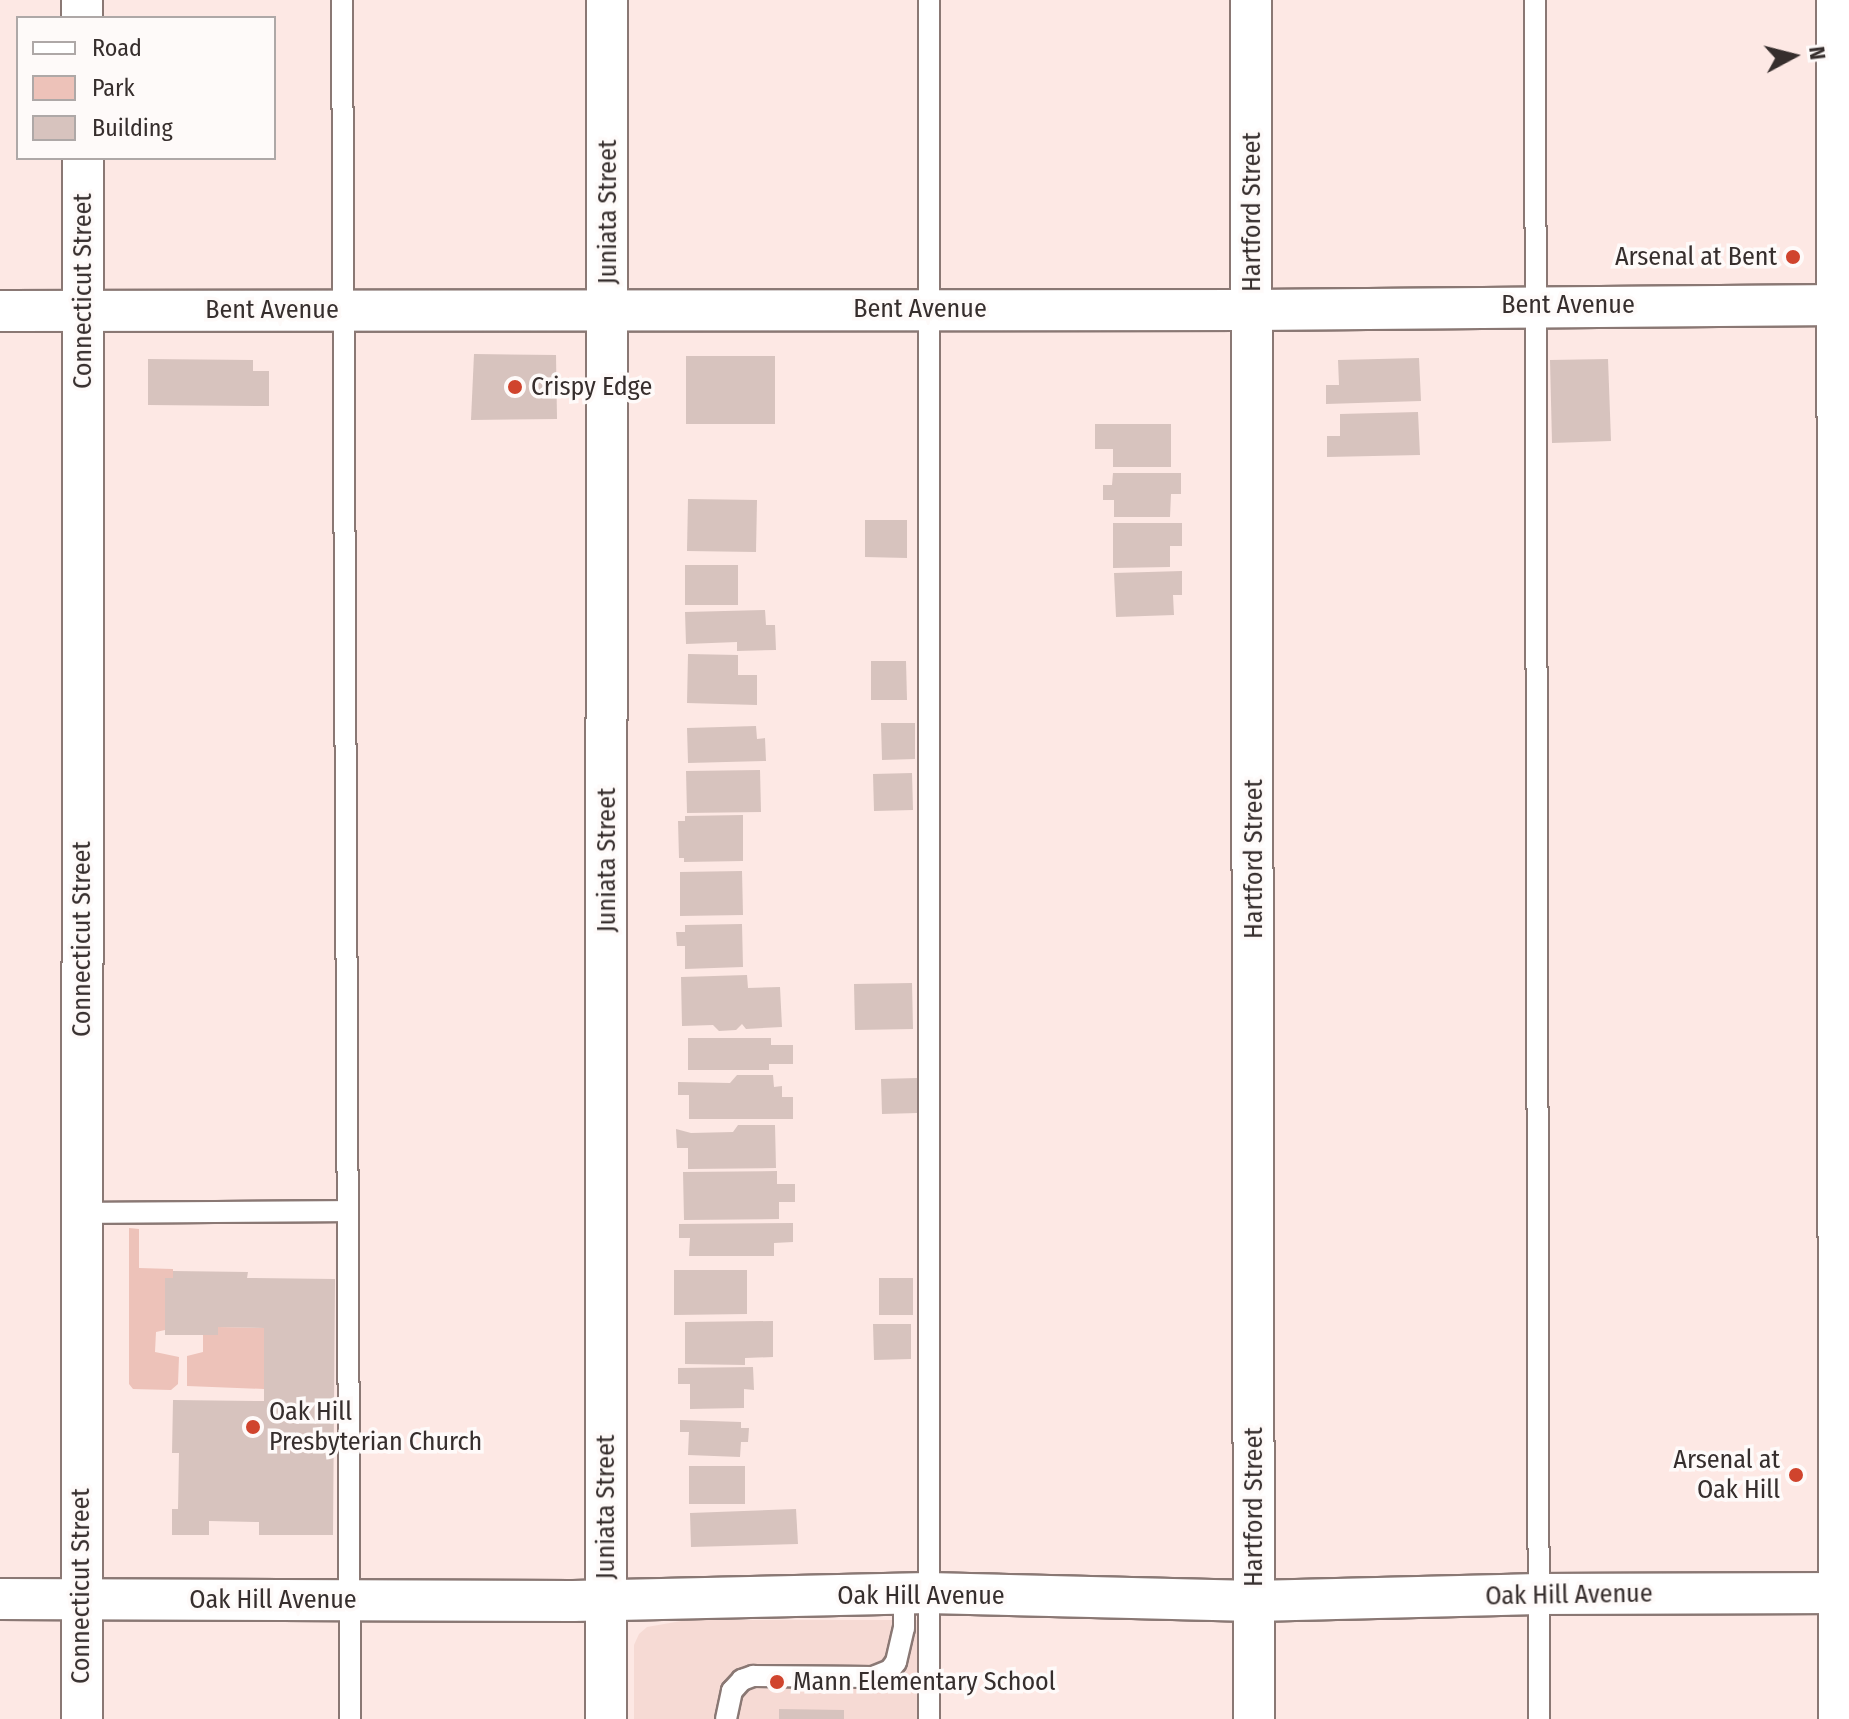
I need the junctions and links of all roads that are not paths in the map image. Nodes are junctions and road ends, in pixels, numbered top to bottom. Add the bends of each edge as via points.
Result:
1 (342, 0) edge
2 (607, 0) edge
3 (929, 0) edge
4 (1251, 0) edge
5 (1535, 0) edge
6 (1839, 0) edge
7 (1849, 9) edge
8 (1839, 52) junction
9 (83, 160) edge
10 (1535, 305) junction
11 (1839, 305) junction
12 (608, 309) junction
13 (928, 309) junction
14 (83, 310) junction
15 (345, 310) junction
16 (1253, 310) junction
17 (0, 311) edge
18 (348, 1211) junction
19 (82, 1213) junction
20 (1842, 1593) junction
21 (916, 1594) junction
22 (1538, 1594) junction
23 (0, 1599) edge
24 (81, 1599) junction
25 (606, 1600) junction
26 (350, 1601) junction
27 (1254, 1601) junction
28 (82, 1719) edge
29 (350, 1719) edge
30 (606, 1719) edge
31 (726, 1719) edge
32 (929, 1719) edge
33 (1254, 1719) edge
34 (1539, 1719) edge
35 (1841, 1719) edge

1 - 15 lane
2 - 12 street, Juniata Street
3 - 13 lane
4 - 16 street, Hartford Street
5 - 10 lane
6 - 8 main road
7 - 8 main road
8 - 11 main road
9 - 14 street, Connecticut Street
10 - 11 street, Bent Avenue
10 - 16 street, Bent Avenue
10 - 22 lane
11 - 20 main road
12 - 13 street, Bent Avenue
12 - 15 street, Bent Avenue
12 - 25 street, Juniata Street
13 - 16 street, Bent Avenue
13 - 21 lane
14 - 15 street, Bent Avenue
14 - 17 street, Bent Avenue
14 - 19 street, Connecticut Street
15 - 18 lane
16 - 27 street, Hartford Street
18 - 19 lane
18 - 26 lane
19 - 24 street, Connecticut Street
20 - 22 street, Oak Hill Avenue
20 - 35 main road
21 - 25 street, Oak Hill Avenue
21 - 27 street, Oak Hill Avenue
21 - 31 lane via 890,1670 873,1677 753,1676 732,1691
21 - 32 lane
22 - 27 street, Oak Hill Avenue
22 - 34 lane
23 - 24 street, Oak Hill Avenue
24 - 26 street, Oak Hill Avenue
24 - 28 street, Connecticut Street
25 - 26 street, Oak Hill Avenue
25 - 30 street, Juniata Street
26 - 29 lane
27 - 33 street, Hartford Street

